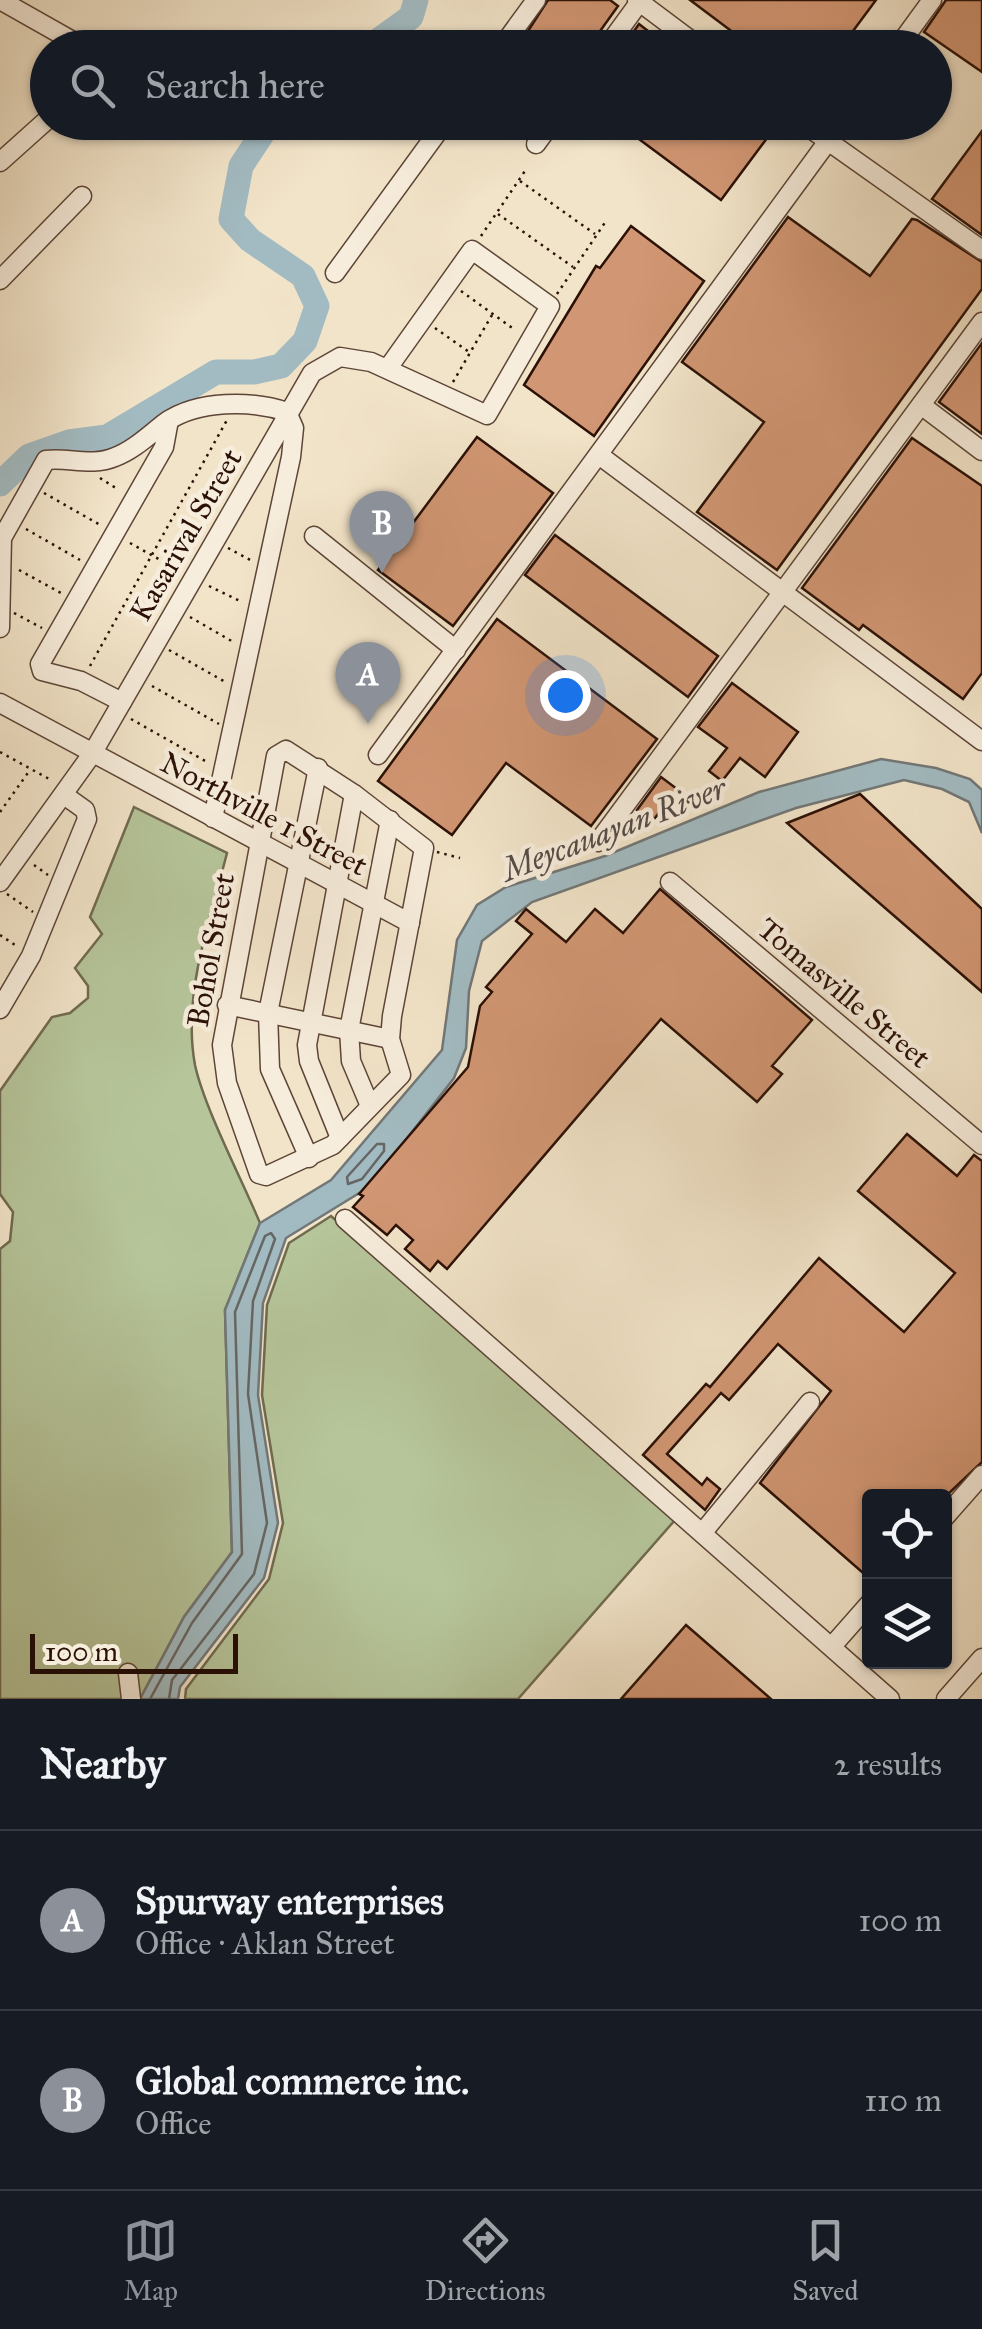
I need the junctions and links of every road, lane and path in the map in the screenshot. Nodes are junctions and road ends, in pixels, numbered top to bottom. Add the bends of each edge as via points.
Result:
1 (0, 0) edge
2 (536, 0) edge
3 (640, 0) edge
4 (932, 0) edge
5 (52, 30) edge
6 (514, 30) edge
7 (619, 30) edge
8 (678, 30) edge
9 (910, 30) edge
10 (0, 132) edge
11 (30, 134) edge
12 (433, 140) edge
13 (539, 140) edge
14 (825, 140) edge
15 (828, 142) junction
16 (19, 143) junction
17 (536, 144) dead end
18 (0, 162) edge
19 (527, 168) dead end
20 (519, 180) junction
21 (82, 196) dead end
22 (497, 213) junction
23 (606, 221) dead end
24 (596, 235) junction
25 (472, 250) junction
26 (982, 250) edge
27 (574, 268) junction
28 (335, 272) dead end
29 (0, 280) edge
30 (449, 283) junction
31 (550, 306) junction
32 (493, 314) junction
33 (423, 319) junction
34 (982, 322) edge
35 (529, 340) junction
36 (470, 353) junction
37 (388, 368) junction
38 (445, 395) junction
39 (921, 404) junction
40 (235, 405) junction
41 (287, 412) junction
42 (169, 420) junction
43 (982, 451) edge
44 (599, 455) junction
45 (76, 462) junction
46 (30, 484) junction
47 (133, 499) junction
48 (10, 519) junction
49 (113, 533) junction
50 (314, 536) dead end
51 (214, 540) junction
52 (152, 555) junction
53 (0, 560) edge
54 (94, 568) junction
55 (266, 569) junction
56 (192, 578) junction
57 (783, 592) junction
58 (76, 601) junction
59 (2, 606) edge
60 (175, 610) junction
61 (258, 610) junction
62 (0, 628) edge
63 (57, 636) junction
64 (156, 642) junction
65 (250, 650) junction
66 (456, 650) junction
67 (136, 677) junction
68 (82, 681) junction
69 (242, 692) junction
70 (0, 703) edge
71 (120, 707) junction
72 (234, 732) junction
73 (982, 742) edge
74 (0, 752) edge
75 (92, 754) junction
76 (378, 755) dead end
77 (318, 768) junction
78 (31, 769) junction
79 (226, 772) junction
80 (66, 792) junction
81 (354, 794) junction
82 (0, 812) edge
83 (213, 818) junction
84 (390, 820) junction
85 (598, 842) dead end
86 (259, 843) junction
87 (424, 848) junction
88 (20, 855) junction
89 (460, 858) dead end
90 (298, 864) junction
91 (670, 882) dead end
92 (62, 884) junction
93 (0, 885) edge
94 (337, 885) junction
95 (372, 903) junction
96 (47, 921) junction
97 (410, 923) junction
98 (0, 935) edge
99 (31, 956) junction
100 (228, 1005) junction
101 (0, 1009) edge
102 (268, 1014) junction
103 (310, 1022) junction
104 (349, 1030) junction
105 (390, 1039) junction
106 (370, 1106) junction
107 (340, 1138) junction
108 (982, 1145) edge
109 (309, 1158) junction
110 (345, 1219) dead end
111 (810, 1402) dead end
112 (982, 1475) edge
113 (952, 1509) edge
114 (702, 1532) junction
115 (862, 1612) edge
116 (833, 1644) junction
117 (982, 1658) edge
118 (128, 1672) dead end
119 (131, 1699) edge
120 (890, 1699) edge
121 (946, 1699) edge

1 - 5 street
2 - 6 street
3 - 7 street
3 - 8 street
4 - 9 street
10 - 16 street
11 - 16 street
12 - 28 street
13 - 17 street
14 - 15 street
15 - 26 street
15 - 44 street
16 - 18 street
19 - 20 path
20 - 22 path
20 - 24 path
21 - 29 street
22 - 25 path
22 - 27 path
23 - 24 path
24 - 27 path
25 - 30 street
25 - 31 street
27 - 31 path
30 - 32 path
30 - 33 street
31 - 35 street
32 - 35 path
32 - 36 path
33 - 36 path
33 - 37 street
34 - 39 street
35 - 38 street, Kasarival Street via 487,415
36 - 38 path
37 - 38 street, Kasarival Street
37 - 41 street, Kasarival Street via 353,358 328,361
39 - 43 street
39 - 57 street
40 - 41 street
40 - 42 street via 201,407
40 - 52 path
41 - 51 street, Kasarival Street
41 - 55 street via 294,439
42 - 45 street via 118,456
42 - 47 street via 168,438
44 - 57 street
44 - 66 street
45 - 46 street via 46,460
45 - 47 path
46 - 48 street
46 - 49 path
47 - 49 street
48 - 53 street
48 - 54 path
49 - 52 path
49 - 54 street
50 - 66 street
51 - 55 path
51 - 56 street, Kasarival Street
52 - 56 path
52 - 68 path
53 - 58 path
53 - 59 street
54 - 58 street
55 - 61 street
56 - 60 street, Kasarival Street
56 - 61 path
57 - 73 street
57 - 85 street
58 - 63 street
59 - 62 street
59 - 63 path
60 - 64 street, Kasarival Street
60 - 65 path
61 - 65 street
63 - 68 street via 40,668
64 - 67 street, Kasarival Street
64 - 69 path
65 - 69 street
66 - 76 street
67 - 71 street, Kasarival Street
67 - 72 path
68 - 71 street
69 - 72 street
70 - 75 street, Northville 1 Street
71 - 75 street, Kasarival Street
71 - 79 path
72 - 79 street
74 - 78 path
75 - 80 street, Kasarival Street
75 - 83 street, Northville 1 Street
77 - 81 street
77 - 86 street, Bohol Street via 286,750 276,756
77 - 90 street
78 - 80 path
78 - 82 path
79 - 83 street
80 - 88 street, Kasarival Street
80 - 92 street via 88,814
81 - 84 street
81 - 94 street
83 - 86 street, Northville 1 Street
84 - 87 street
84 - 95 street
86 - 90 street, Northville 1 Street
86 - 100 street, Bohol Street
87 - 89 path
87 - 97 street
88 - 92 path
88 - 93 street, Kasarival Street
90 - 94 street, Northville 1 Street
90 - 102 street
91 - 108 street, Tomasville Street
92 - 96 street
93 - 96 path
94 - 95 street, Northville 1 Street
94 - 103 street
95 - 97 street, Northville 1 Street
95 - 104 street
96 - 99 street
97 - 105 street
98 - 99 path
99 - 101 street
100 - 102 street
100 - 109 street, Bohol Street via 222,1046 227,1082 259,1174
102 - 103 street
102 - 109 street via 270,1069
103 - 104 street
103 - 107 street via 308,1061
104 - 105 street
104 - 106 street via 351,1061
105 - 106 street via 401,1075
106 - 107 street
107 - 109 street
110 - 114 street
111 - 114 street
112 - 113 street
114 - 116 street
115 - 116 street
116 - 120 street
117 - 121 street
118 - 119 street

